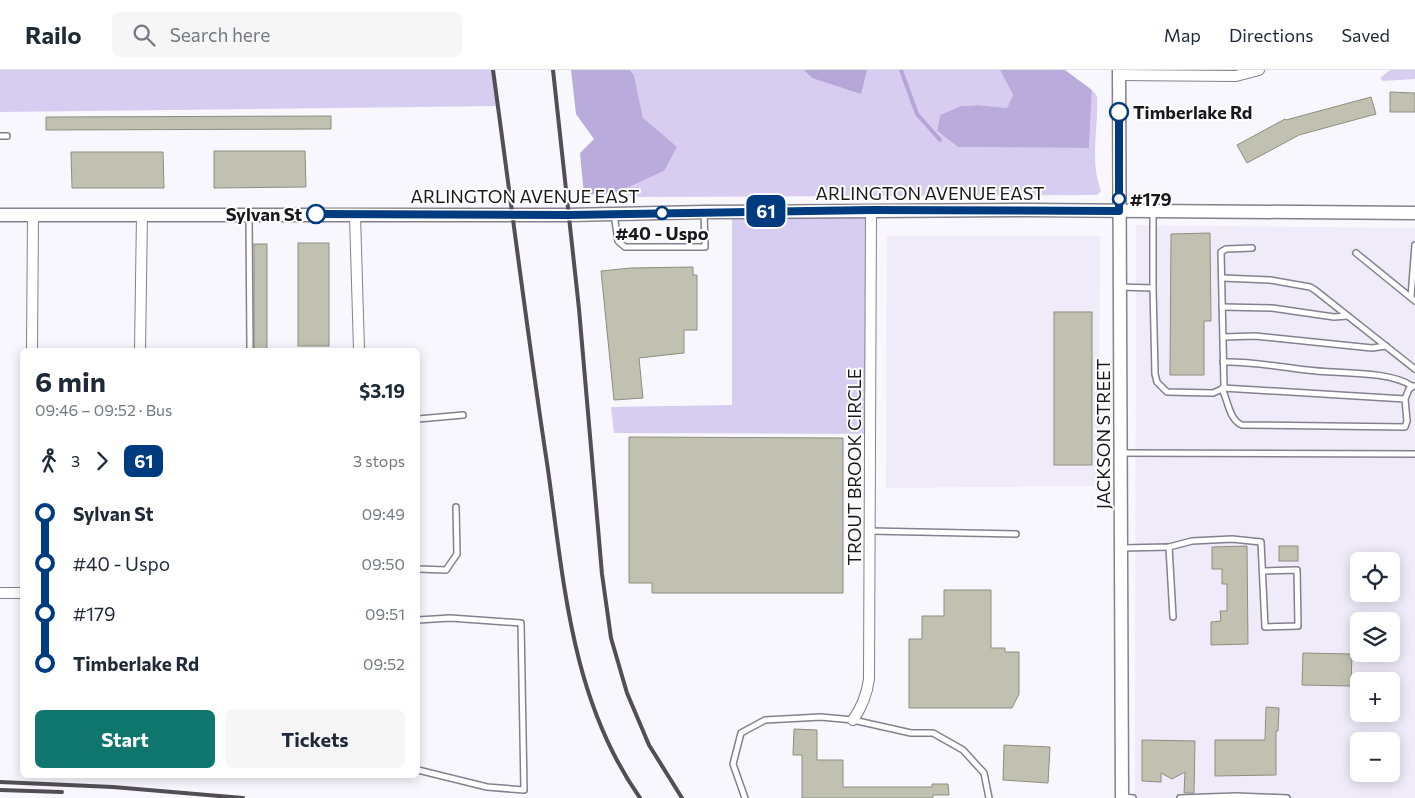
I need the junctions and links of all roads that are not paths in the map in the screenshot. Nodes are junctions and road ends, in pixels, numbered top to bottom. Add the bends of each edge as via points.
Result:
1 (1259, 70) edge
2 (1119, 73) edge
3 (0, 136) edge
4 (6, 136) dead end
5 (871, 210) junction
6 (1119, 211) junction
7 (1153, 211) junction
8 (704, 212) junction
9 (1415, 213) edge
10 (142, 214) junction
11 (249, 214) junction
12 (614, 214) junction
13 (0, 215) edge
14 (33, 215) junction
15 (355, 215) junction
16 (1415, 245) edge
17 (1252, 248) dead end
18 (1356, 254) dead end
19 (1222, 278) junction
20 (1120, 287) junction
21 (1153, 288) junction
22 (1413, 299) edge
23 (1222, 307) junction
24 (1348, 316) junction
25 (1223, 337) junction
26 (1386, 346) junction
27 (32, 348) edge
28 (140, 348) edge
29 (250, 348) edge
30 (359, 348) edge
31 (1223, 362) junction
32 (1415, 369) edge
33 (1413, 386) edge
34 (1223, 388) junction
35 (1406, 399) junction
36 (463, 415) dead end
37 (420, 419) edge
38 (1121, 453) junction
39 (1415, 454) edge
40 (456, 507) dead end
41 (870, 531) junction
42 (1016, 534) dead end
43 (1169, 547) junction
44 (1121, 548) junction
45 (420, 569) edge
46 (1263, 571) junction
47 (0, 593) edge
48 (20, 593) edge
49 (1173, 617) dead end
50 (420, 620) edge
51 (853, 720) junction
52 (420, 771) edge
53 (745, 798) edge
54 (989, 798) edge
55 (1122, 798) edge
56 (1133, 798) edge
57 (1180, 798) edge
58 (1287, 798) edge

1 - 2 street via 1236,76
2 - 6 street, JACKSON STREET
3 - 4 lane
5 - 6 street, ARLINGTON AVENUE EAST
5 - 8 street, ARLINGTON AVENUE EAST
5 - 41 street, TROUT BROOK CIRCLE
6 - 7 street, ARLINGTON AVENUE EAST
6 - 20 street, JACKSON STREET
7 - 9 street, ARLINGTON AVENUE EAST
7 - 21 lane
8 - 12 street, ARLINGTON AVENUE EAST
8 - 12 lane via 705,247 625,247 618,241
10 - 11 street, ARLINGTON AVENUE EAST
10 - 14 street, ARLINGTON AVENUE EAST
10 - 28 street
11 - 15 street, ARLINGTON AVENUE EAST
11 - 29 lane
12 - 15 street, ARLINGTON AVENUE EAST
13 - 14 street, ARLINGTON AVENUE EAST
14 - 27 street
15 - 30 street
16 - 22 lane
17 - 19 lane via 1223,250
18 - 22 lane
19 - 23 lane
19 - 24 lane via 1270,280 1310,287
20 - 21 lane
20 - 38 street, JACKSON STREET
21 - 34 lane via 1157,382 1163,390 1172,392 1212,393
23 - 24 lane via 1272,308
23 - 25 lane
24 - 26 lane
25 - 26 lane via 1255,336 1372,348
25 - 31 lane
26 - 32 lane
31 - 33 lane via 1381,376
31 - 34 lane
33 - 35 lane
34 - 35 lane
34 - 35 lane via 1236,421 1246,425 1405,427 1408,421
36 - 37 lane
38 - 39 lane
38 - 44 street, JACKSON STREET
40 - 45 lane via 457,554 446,570
41 - 42 lane
41 - 51 street, TROUT BROOK CIRCLE via 869,679 862,708
43 - 44 lane
43 - 46 lane via 1192,541 1232,539 1261,542
43 - 49 lane
44 - 55 street, JACKSON STREET
46 - 46 lane via 1265,627 1298,626 1297,570
47 - 48 street
50 - 52 lane via 450,618 521,623 524,790 487,788
51 - 53 lane via 821,717 765,720 741,733 734,764
51 - 54 lane via 911,733 932,733 963,750 984,773
55 - 56 lane
57 - 58 lane

